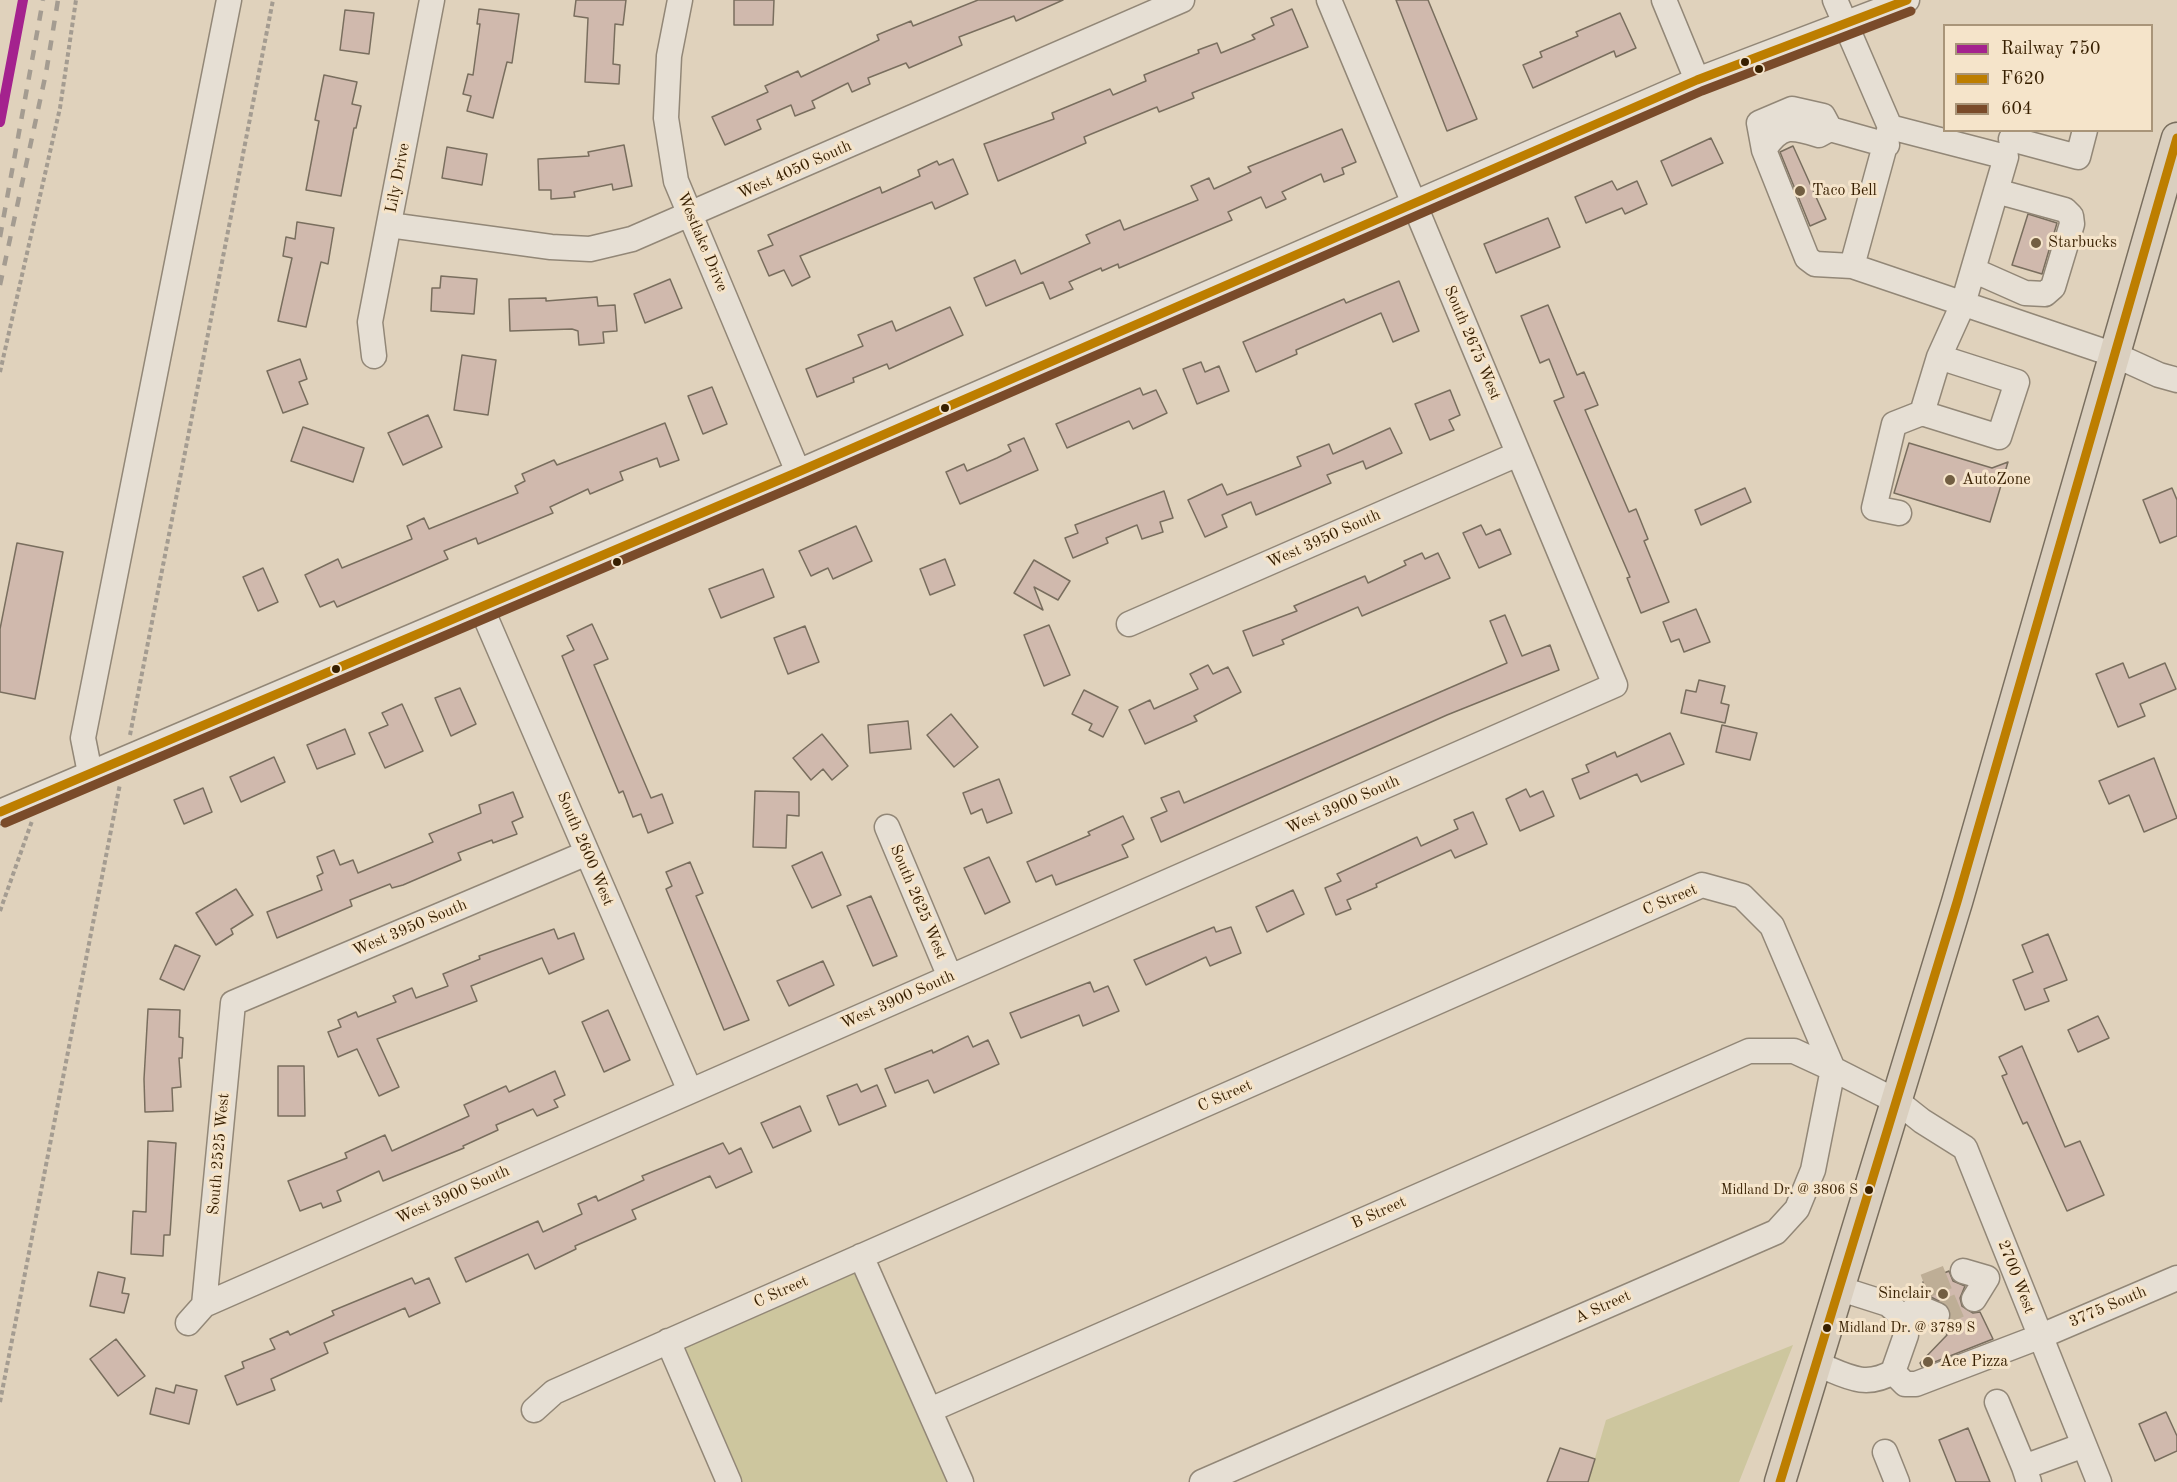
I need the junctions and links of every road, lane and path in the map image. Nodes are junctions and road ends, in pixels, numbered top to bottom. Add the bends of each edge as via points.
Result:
1 (76, 0) edge
2 (230, 0) edge
3 (273, 0) edge
4 (432, 0) edge
5 (680, 0) edge
6 (1182, 0) edge
7 (1329, 0) edge
8 (1664, 0) edge
9 (1835, 0) edge
10 (1907, 0) edge
11 (1845, 23) junction
12 (1697, 80) junction
13 (2084, 132) edge
14 (1888, 136) junction
15 (2177, 138) edge
16 (2010, 142) edge
17 (1996, 191) junction
18 (1415, 205) junction
19 (691, 215) junction
20 (389, 225) junction
21 (1852, 266) junction
22 (1973, 270) junction
23 (1963, 304) junction
24 (2115, 355) junction
25 (374, 356) dead end
26 (1939, 357) junction
27 (0, 372) edge
28 (2177, 380) edge
29 (1922, 413) junction
30 (1518, 454) junction
31 (798, 472) junction
32 (1899, 513) dead end
33 (481, 607) junction
34 (1129, 624) dead end
35 (1615, 686) joint
36 (130, 731) dead end
37 (90, 773) junction
38 (42, 794) junction
39 (116, 803) dead end
40 (0, 812) edge
41 (886, 827) dead end
42 (587, 853) junction
43 (0, 911) edge
44 (950, 977) junction
45 (233, 1003) joint
46 (1833, 1069) junction
47 (690, 1092) junction
48 (1898, 1101) junction
49 (861, 1256) junction
50 (2016, 1276) junction
51 (2177, 1278) edge
52 (1973, 1284) tunnel mouth
53 (1841, 1289) junction
54 (204, 1305) junction
55 (188, 1323) dead end
56 (2039, 1337) junction
57 (668, 1341) junction
58 (1817, 1364) junction
59 (1893, 1372) junction
60 (0, 1402) edge
61 (1997, 1402) dead end
62 (534, 1410) dead end
63 (930, 1410) junction
64 (2084, 1445) junction
65 (1884, 1452) dead end
66 (2026, 1475) edge
67 (729, 1482) edge
68 (961, 1482) edge
69 (1202, 1482) edge
70 (1780, 1482) edge
71 (1897, 1482) edge
72 (2099, 1482) edge

1 - 27 path via 60,108
2 - 37 street via 83,738
3 - 36 path
4 - 20 street, Lily Drive
5 - 19 street, Westlake Drive via 669,56 666,118 676,181
6 - 19 street, West 4050 South
7 - 18 street, South 2675 West
8 - 12 street
9 - 11 street
10 - 11 street
11 - 12 street
11 - 14 street
12 - 18 street
13 - 16 street via 2078,157
14 - 16 street
14 - 21 street
14 - 21 street via 1830,129 1823,116 1792,109 1759,123 1764,150 1806,258 1815,264
15 - 24 main road
16 - 17 street
17 - 22 street
17 - 22 street via 2065,210 2072,224 2053,286 2045,294 2025,293
18 - 30 street, South 2675 West
18 - 31 street
19 - 20 street, West 4050 South via 632,239 590,249
19 - 31 street, Westlake Drive
20 - 25 street, Lily Drive via 370,322
21 - 23 street
22 - 23 street
23 - 24 street
23 - 26 street
24 - 28 street
24 - 48 main road
26 - 29 street
26 - 29 street via 2017,382 1999,437
29 - 32 street via 1894,424 1874,508
30 - 34 street, West 3950 South
30 - 35 street, South 2675 West
31 - 33 street
33 - 37 street
33 - 42 street, South 2600 West
35 - 44 street, West 3900 South
37 - 38 street
38 - 40 street
38 - 43 path
39 - 60 path
41 - 44 street, South 2625 West
42 - 45 street, West 3950 South
42 - 47 street, South 2600 West
44 - 47 street, West 3900 South
45 - 54 street, South 2525 West
46 - 48 street
46 - 49 street, C Street via 1772,926 1742,896 1702,885
46 - 63 street, B Street via 1794,1051 1749,1051
46 - 69 street, A Street via 1812,1170 1797,1209 1776,1232
47 - 54 street, West 3900 South
48 - 50 street, 2700 West via 1965,1148
48 - 53 main road
49 - 57 street, C Street
49 - 63 street
50 - 52 street
50 - 56 street, 2700 West
51 - 56 street, 3775 South
53 - 58 main road
53 - 59 street via 1888,1304 1923,1305 1906,1335
54 - 55 street, West 3900 South
56 - 59 street, 3775 South via 1917,1384 1905,1384
56 - 64 street, 2700 West
57 - 62 street, C Street via 554,1392
57 - 67 street
58 - 59 street via 1863,1382
58 - 70 main road
61 - 66 street
63 - 68 street
64 - 66 street
64 - 72 street, 2700 West
65 - 71 street

